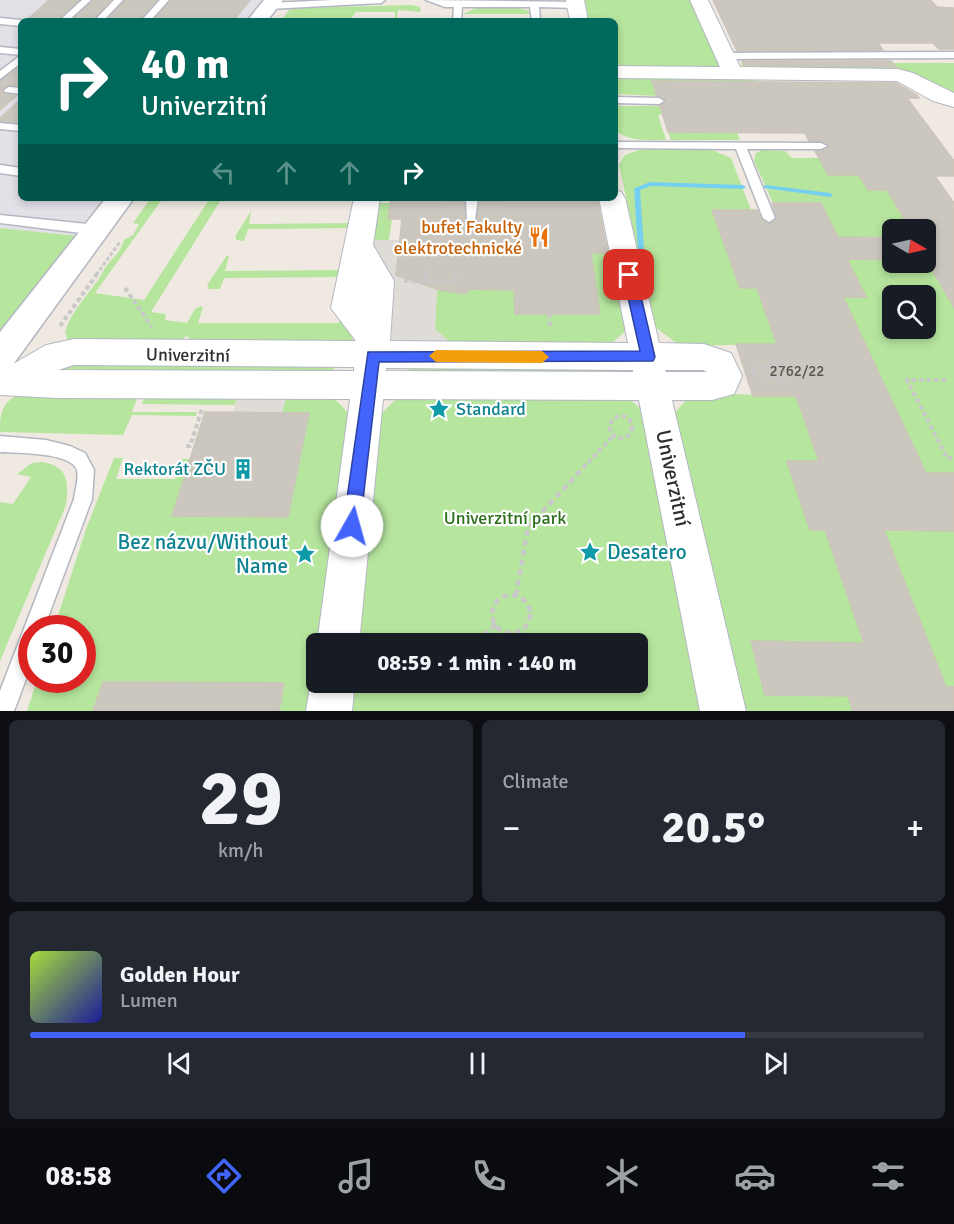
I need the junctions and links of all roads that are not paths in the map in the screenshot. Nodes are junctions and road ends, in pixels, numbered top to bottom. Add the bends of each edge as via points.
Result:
1 (73, 0) edge
2 (87, 0) edge
3 (119, 0) edge
4 (165, 0) edge
5 (335, 0) edge
6 (381, 0) edge
7 (430, 0) edge
8 (699, 0) edge
9 (322, 4) junction
10 (458, 4) junction
11 (534, 5) junction
12 (266, 9) edge
13 (577, 9) edge
14 (66, 18) edge
15 (101, 18) edge
16 (148, 18) edge
17 (457, 18) edge
18 (536, 18) edge
19 (0, 21) edge
20 (18, 23) edge
21 (0, 50) edge
22 (18, 52) edge
23 (954, 55) edge
24 (18, 61) edge
25 (729, 64) junction
26 (618, 72) edge
27 (0, 76) edge
28 (9, 90) dead end
29 (18, 91) edge
30 (618, 100) edge
31 (658, 101) dead end
32 (951, 104) edge
33 (0, 126) edge
34 (18, 128) edge
35 (618, 145) edge
36 (740, 146) junction
37 (821, 146) dead end
38 (0, 170) edge
39 (18, 172) edge
40 (119, 201) edge
41 (366, 201) edge
42 (472, 201) edge
43 (613, 201) edge
44 (471, 216) dead end
45 (769, 218) dead end
46 (0, 219) edge
47 (97, 230) junction
48 (358, 246) junction
49 (373, 356) junction
50 (651, 371) junction
51 (4, 373) edge
52 (0, 444) edge
53 (39, 615) edge
54 (339, 633) edge
55 (18, 672) edge
56 (331, 693) edge
57 (3, 711) edge
58 (329, 711) edge
59 (723, 711) edge

1 - 2 lane
2 - 14 lane
3 - 15 lane
4 - 16 lane
5 - 9 lane
6 - 9 lane
7 - 10 lane
8 - 25 street
9 - 12 lane
10 - 11 lane
10 - 17 lane
11 - 13 lane
11 - 18 lane
19 - 20 lane
21 - 22 lane
23 - 25 lane
24 - 27 lane
25 - 26 street
25 - 32 street via 898,75 919,81
28 - 29 lane
30 - 31 lane
33 - 34 lane
35 - 36 lane
36 - 37 lane
36 - 45 lane
38 - 39 lane
40 - 47 street
41 - 48 street
42 - 44 lane
43 - 50 street, Univerzitní
46 - 47 lane
47 - 51 street
48 - 49 street via 380,281
48 - 49 street via 346,308
49 - 50 street, Univerzitní
49 - 51 street, Univerzitní
49 - 51 street, Univerzitní via 57,354
49 - 54 street
50 - 59 street, Univerzitní
52 - 53 lane via 58,450 74,455 84,466 83,499
55 - 57 lane
56 - 58 street

